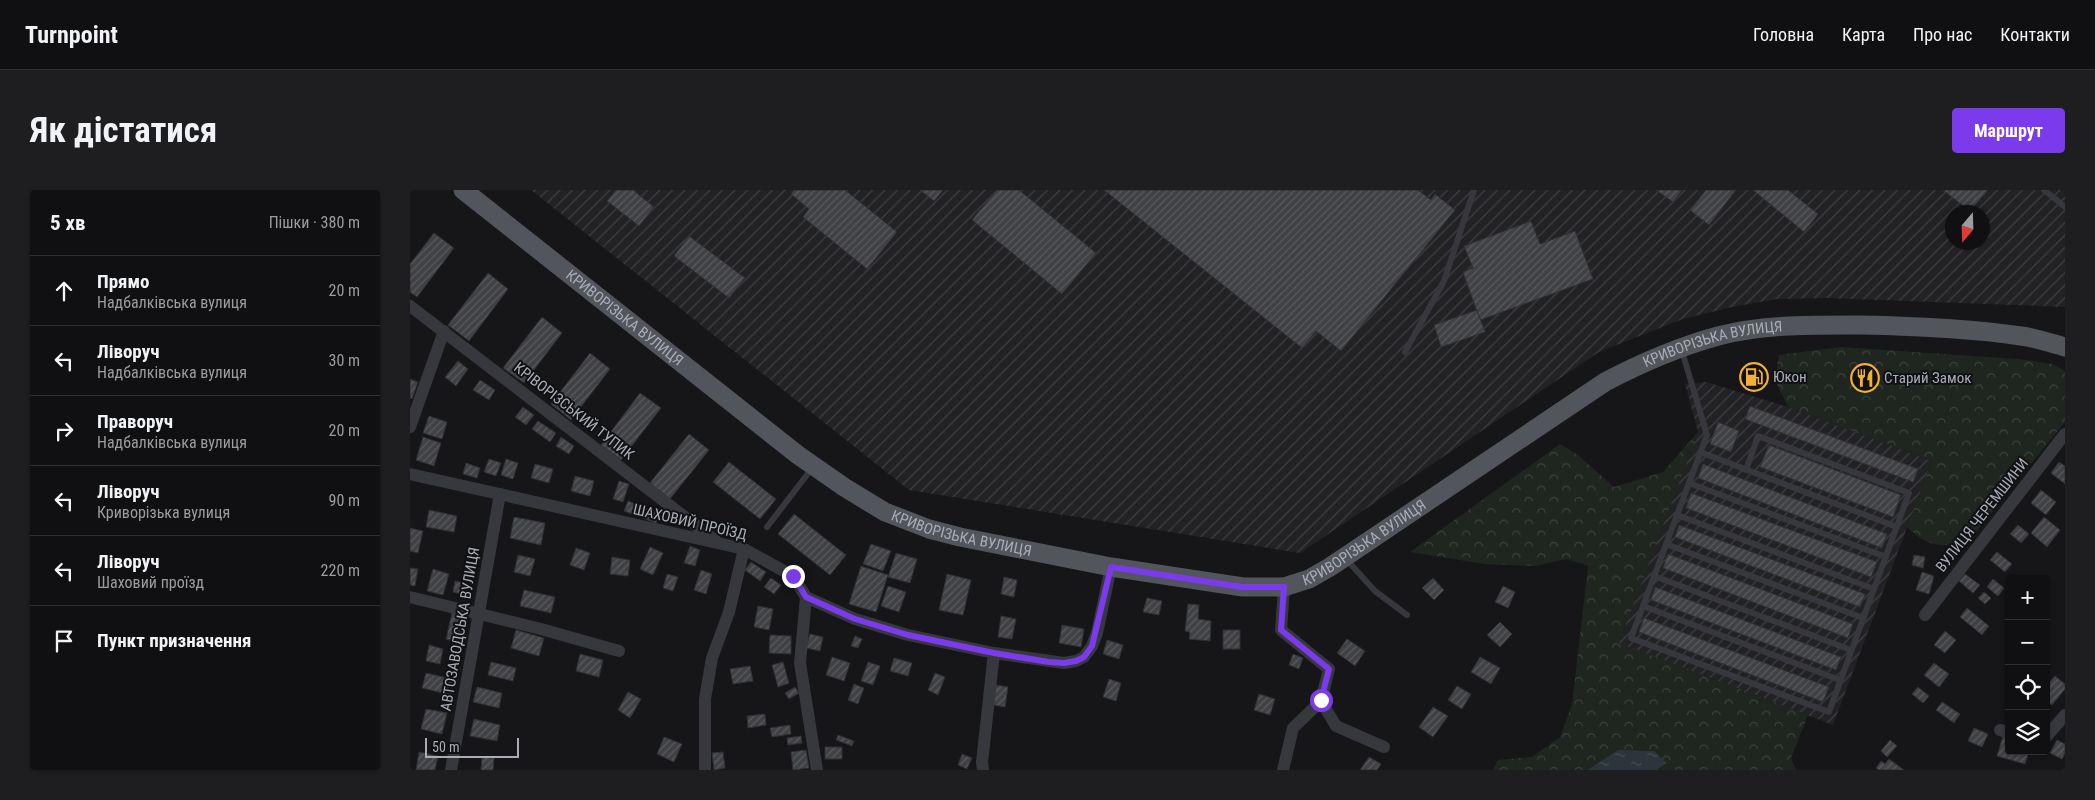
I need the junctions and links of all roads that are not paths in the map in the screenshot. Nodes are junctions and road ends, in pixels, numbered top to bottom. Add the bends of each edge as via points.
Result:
1 (463, 190) edge
2 (1474, 190) edge
3 (2044, 190) edge
4 (2065, 207) edge
5 (410, 306) edge
6 (444, 331) junction
7 (1681, 347) junction
8 (2065, 347) edge
9 (1405, 352) dead end
10 (410, 427) edge
11 (2065, 434) edge
12 (1700, 452) junction
13 (814, 466) junction
14 (1746, 470) junction
15 (410, 474) edge
16 (1689, 483) junction
17 (500, 494) junction
18 (1677, 515) junction
19 (767, 527) dead end
20 (1897, 527) junction
21 (718, 542) junction
22 (1666, 544) junction
23 (744, 549) junction
24 (1345, 557) junction
25 (1886, 557) junction
26 (1111, 567) junction
27 (1654, 576) junction
28 (1284, 587) junction
29 (1874, 589) junction
30 (410, 597) edge
31 (806, 597) junction
32 (1643, 606) junction
33 (479, 614) junction
34 (1407, 615) dead end
35 (1925, 615) dead end
36 (1863, 618) junction
37 (1852, 650) junction
38 (618, 651) dead end
39 (994, 653) junction
40 (1840, 680) junction
41 (1321, 700) junction
42 (2065, 715) edge
43 (2050, 732) edge
44 (1384, 747) dead end
45 (451, 770) edge
46 (705, 770) edge
47 (816, 770) edge
48 (984, 770) edge
49 (1283, 770) edge

1 - 13 main road, КРИВОРІЗЬКА ВУЛИЦЯ
2 - 9 lane via 1444,281
3 - 4 lane
5 - 6 street, КРІВОРІЗСЬКИЙ ТУПИК
6 - 10 street
6 - 21 street, КРІВОРІЗСЬКИЙ ТУПИК
7 - 8 main road, КРИВОРІЗЬКА ВУЛИЦЯ via 1757,328 1818,325 1950,329 2022,336
7 - 12 lane via 1707,435
7 - 24 main road, КРИВОРІЗЬКА ВУЛИЦЯ via 1605,382
11 - 35 street, ВУЛИЦЯ ЧЕРЕМШИНИ
12 - 14 lane
12 - 16 lane
13 - 19 lane
13 - 26 main road, КРИВОРІЗЬКА ВУЛИЦЯ via 885,512 929,530
14 - 20 lane
14 - 20 lane via 1758,436 1874,479 1910,493
15 - 17 street, ШАХОВИЙ ПРОЇЗД
16 - 18 lane
16 - 25 lane
17 - 21 street, ШАХОВИЙ ПРОЇЗД
17 - 33 street, АВТОЗАВОДСЬКА ВУЛИЦЯ
18 - 22 lane
18 - 29 lane
20 - 25 lane
21 - 23 street, ШАХОВИЙ ПРОЇЗД
22 - 27 lane
22 - 36 lane
23 - 31 street, ШАХОВИЙ ПРОЇЗД via 793,576
23 - 46 street via 729,612 712,658 705,699
24 - 28 main road, КРИВОРІЗЬКА ВУЛИЦЯ via 1309,579
24 - 34 lane via 1375,591
25 - 29 lane
26 - 28 main road, КРИВОРІЗЬКА ВУЛИЦЯ via 1242,587
26 - 39 street via 1096,633 1084,657 1064,663
27 - 32 lane
27 - 37 lane
28 - 41 street via 1281,630 1329,669
29 - 36 lane
30 - 33 street
31 - 39 street via 855,619 908,635
31 - 47 street via 800,663
32 - 40 lane
32 - 40 lane via 1631,638 1829,712
33 - 38 street
33 - 45 street, АВТОЗАВОДСЬКА ВУЛИЦЯ
36 - 37 lane
37 - 40 lane
39 - 48 street via 982,762
41 - 44 street via 1336,726
41 - 49 street via 1293,728
42 - 43 street

